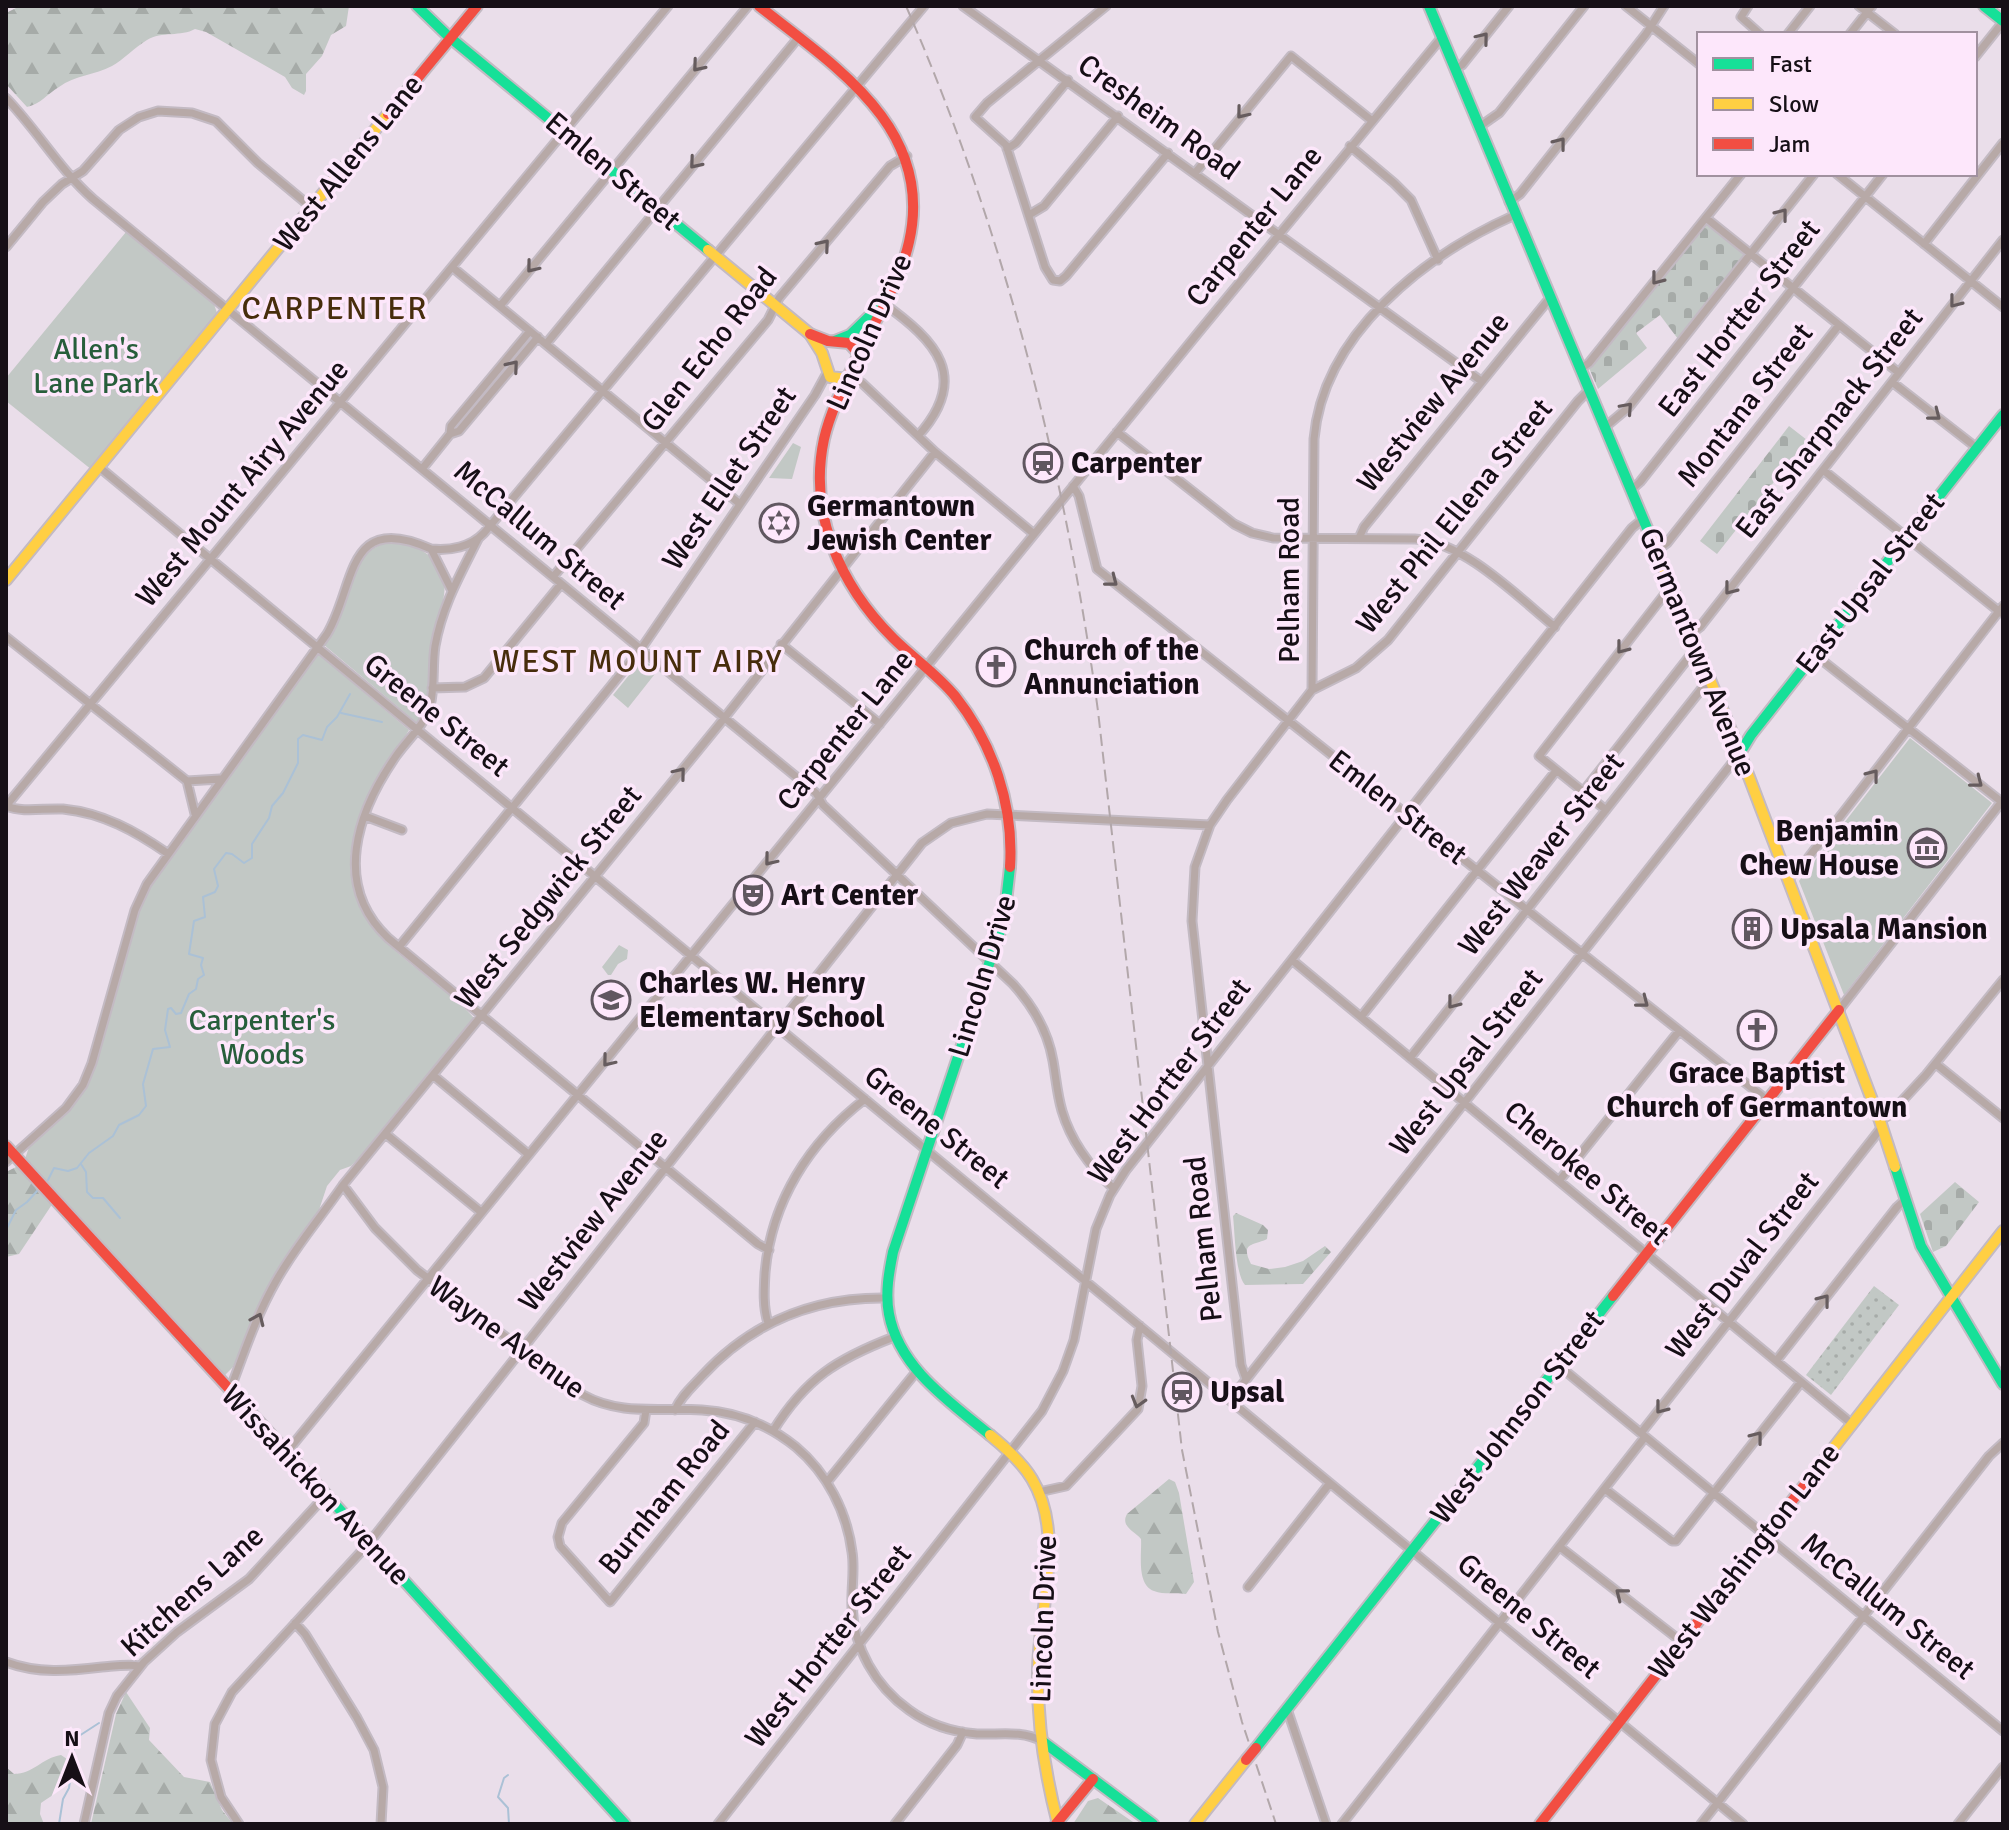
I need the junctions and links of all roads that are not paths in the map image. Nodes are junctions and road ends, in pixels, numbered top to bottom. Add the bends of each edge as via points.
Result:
1 (417, 6) edge
2 (477, 6) edge
3 (668, 6) edge
4 (748, 6) edge
5 (759, 6) edge
6 (924, 6) edge
7 (963, 6) edge
8 (1106, 6) edge
9 (1429, 6) edge
10 (1509, 6) edge
11 (1584, 6) edge
12 (1626, 6) edge
13 (1664, 6) edge
14 (1748, 6) edge
15 (1810, 6) edge
16 (1859, 6) edge
17 (1991, 8) edge
18 (1869, 9) edge
19 (2003, 22) edge
20 (1651, 26) junction
21 (1758, 32) edge
22 (1790, 32) edge
23 (1852, 32) edge
24 (1893, 32) edge
25 (1442, 37) junction
26 (451, 38) junction
27 (798, 38) junction
28 (1977, 54) edge
29 (1040, 60) junction
30 (1697, 62) edge
31 (1455, 69) junction
32 (1068, 80) junction
33 (857, 87) junction
34 (7, 100) edge
35 (1118, 116) junction
36 (1371, 120) junction
37 (1479, 127) junction
38 (564, 131) junction
39 (2003, 143) edge
40 (1350, 146) junction
41 (1007, 149) junction
42 (1168, 153) junction
43 (907, 156) junction
44 (612, 170) junction
45 (1195, 173) junction
46 (1739, 176) edge
47 (1812, 176) edge
48 (1839, 176) edge
49 (1881, 176) edge
50 (72, 179) junction
51 (1865, 197) junction
52 (1509, 202) junction
53 (312, 208) junction
54 (658, 208) junction
55 (1029, 215) junction
56 (1515, 215) junction
57 (1706, 218) junction
58 (1279, 233) junction
59 (2003, 240) edge
60 (1924, 244) junction
61 (6, 247) edge
62 (1750, 254) junction
63 (716, 256) junction
64 (1438, 260) junction
65 (452, 267) junction
66 (1971, 282) junction
67 (1793, 289) junction
68 (1549, 299) junction
69 (883, 303) junction
70 (500, 306) junction
71 (776, 306) junction
72 (2003, 307) edge
73 (1380, 308) junction
74 (227, 310) junction
75 (1839, 325) junction
76 (530, 331) junction
77 (810, 334) junction
78 (538, 337) junction
79 (834, 342) junction
80 (546, 344) junction
81 (859, 354) junction
82 (825, 360) junction
83 (1580, 370) junction
84 (827, 373) junction
85 (1899, 373) junction
86 (847, 379) junction
87 (1481, 381) junction
88 (1892, 382) junction
89 (603, 391) junction
90 (1588, 391) junction
91 (341, 402) junction
92 (2003, 415) edge
93 (1604, 428) junction
94 (1999, 429) edge
95 (1117, 432) junction
96 (450, 434) junction
97 (918, 436) junction
98 (666, 442) junction
99 (1977, 448) junction
100 (935, 452) junction
101 (99, 467) junction
102 (422, 469) junction
103 (1823, 470) junction
104 (1073, 486) junction
105 (1631, 490) junction
106 (740, 504) junction
107 (1643, 519) junction
108 (491, 525) junction
109 (1034, 534) junction
110 (1907, 537) junction
111 (1313, 538) junction
112 (1359, 538) junction
113 (478, 539) junction
114 (431, 549) junction
115 (1458, 551) junction
116 (1656, 551) junction
117 (210, 559) junction
118 (841, 570) junction
119 (553, 577) junction
120 (6, 580) edge
121 (561, 584) junction
122 (451, 589) junction
123 (1673, 589) junction
124 (2002, 611) edge
125 (1555, 627) junction
126 (1691, 634) junction
127 (6, 637) edge
128 (781, 644) junction
129 (318, 648) junction
130 (641, 649) junction
131 (1698, 650) junction
132 (1814, 654) junction
133 (927, 667) junction
134 (1711, 681) junction
135 (432, 688) junction
136 (1312, 690) junction
137 (90, 704) junction
138 (724, 717) junction
139 (1289, 721) junction
140 (880, 724) junction
141 (1908, 728) junction
142 (417, 729) junction
143 (1740, 753) junction
144 (1556, 771) junction
145 (221, 779) junction
146 (187, 781) junction
147 (1583, 792) junction
148 (819, 799) junction
149 (2003, 802) edge
150 (6, 806) edge
151 (513, 808) junction
152 (1606, 810) junction
153 (195, 814) junction
154 (1008, 814) junction
155 (1407, 814) junction
156 (365, 816) junction
157 (1210, 825) junction
158 (402, 830) dead end
159 (167, 853) junction
160 (1478, 870) junction
161 (896, 875) junction
162 (595, 877) junction
163 (1788, 878) junction
164 (1527, 910) junction
165 (399, 947) junction
166 (1582, 954) junction
167 (692, 956) junction
168 (1292, 960) junction
169 (990, 963) junction
170 (2003, 980) edge
171 (1839, 1010) junction
172 (482, 1016) junction
173 (1361, 1017) junction
174 (777, 1026) junction
175 (1679, 1031) junction
176 (1410, 1058) junction
177 (1936, 1064) junction
178 (1208, 1066) junction
179 (434, 1076) junction
180 (578, 1095) junction
181 (865, 1099) junction
182 (1767, 1100) junction
183 (1464, 1103) junction
184 (2003, 1105) edge
185 (2000, 1116) edge
186 (1881, 1124) junction
187 (387, 1135) junction
188 (6, 1146) edge
189 (927, 1150) junction
190 (528, 1154) junction
191 (10, 1158) edge
192 (665, 1167) junction
193 (1559, 1181) junction
194 (343, 1185) junction
195 (1113, 1188) junction
196 (1906, 1199) junction
197 (481, 1212) junction
198 (2003, 1231) edge
199 (769, 1250) junction
200 (1646, 1253) junction
201 (428, 1278) junction
202 (1086, 1281) junction
203 (886, 1298) junction
204 (1950, 1298) junction
205 (1729, 1321) junction
206 (768, 1323) junction
207 (1140, 1326) junction
208 (894, 1337) junction
209 (521, 1349) junction
210 (1776, 1361) junction
211 (1558, 1365) junction
212 (916, 1372) junction
213 (1246, 1379) junction
214 (1801, 1382) junction
215 (2003, 1384) edge
216 (229, 1392) junction
217 (1230, 1400) junction
218 (646, 1410) junction
219 (675, 1410) junction
220 (755, 1422) junction
221 (1851, 1423) junction
222 (773, 1431) junction
223 (1643, 1435) junction
224 (2003, 1443) edge
225 (286, 1453) junction
226 (1012, 1453) junction
227 (827, 1482) junction
228 (1330, 1483) junction
229 (1605, 1489) junction
230 (1039, 1492) junction
231 (1714, 1493) junction
232 (325, 1496) junction
233 (1765, 1535) junction
234 (369, 1543) junction
235 (1560, 1547) junction
236 (1412, 1550) junction
237 (1248, 1587) dead end
238 (1864, 1616) junction
239 (295, 1623) junction
240 (1500, 1623) junction
241 (1682, 1642) junction
242 (860, 1645) junction
243 (6, 1662) edge
244 (140, 1666) junction
245 (1287, 1709) junction
246 (1619, 1721) junction
247 (2003, 1731) edge
248 (963, 1732) junction
249 (1042, 1741) junction
250 (2003, 1767) edge
251 (1093, 1779) junction
252 (1717, 1803) junction
253 (1057, 1823) edge
254 (84, 1824) edge
255 (239, 1824) edge
256 (381, 1824) edge
257 (625, 1824) edge
258 (718, 1824) edge
259 (895, 1824) edge
260 (1153, 1824) edge
261 (1195, 1824) edge
262 (1326, 1824) edge
263 (1342, 1824) edge
264 (1540, 1824) edge
265 (1701, 1824) edge
266 (1743, 1824) edge
267 (1958, 1824) edge

1 - 26 main road, Emlen Street
2 - 26 main road, West Allens Lane
3 - 38 street, West Mount Airy Avenue
4 -> 44 street
5 - 27 main road, Lincoln Drive
6 - 33 street
7 - 29 street, Cresheim Road
8 - 29 street
9 - 25 main road, Germantown Avenue
31 -> 10 street
11 - 37 street via 1499,113
12 - 20 street
13 - 20 street
14 - 21 street via 1741,17
15 - 22 street
16 - 18 street
17 - 19 main road
18 - 23 street
18 - 24 street
19 - 28 street
20 - 30 street
52 -> 20 street
25 - 31 main road, Germantown Avenue
25 - 36 street, Carpenter Lane
26 - 38 main road, Emlen Street
26 - 53 main road, West Allens Lane
27 - 33 main road, Lincoln Drive
27 -> 54 street
29 - 32 street, Cresheim Road
29 - 41 street via 975,117
31 - 37 main road, Germantown Avenue
32 - 35 street, Cresheim Road
32 - 41 street
33 - 43 main road, Lincoln Drive via 888,119
33 - 63 street
34 - 50 street, McCallum Street
35 - 42 street, Cresheim Road
35 - 55 street via 1044,206
36 - 40 street, Carpenter Lane
36 -> 45 street via 1291,56
37 - 52 main road, Germantown Avenue
38 - 44 main road, Emlen Street
38 - 65 street, West Mount Airy Avenue
39 - 60 street
40 - 58 street, Carpenter Lane
40 - 64 street via 1411,200
41 - 55 street
42 - 45 street, Cresheim Road
42 - 55 street via 1066,276 1055,281 1045,267
43 - 69 main road, Lincoln Drive via 914,191 912,232
71 -> 43 street, Glen Echo Road via 890,166
44 - 54 main road, Emlen Street
44 -> 70 street
45 - 58 street, Cresheim Road
46 - 57 street
62 -> 47 street
48 - 51 street
49 - 51 street, East Hortter Street
50 - 53 street via 132,120 158,111 182,112 222,125
50 - 61 street via 43,202
50 - 74 street, McCallum Street
51 - 60 street
51 - 67 street, East Hortter Street
52 - 56 main road, Germantown Avenue
53 - 74 main road, West Allens Lane
54 - 63 main road, Emlen Street
54 - 80 street
56 - 64 street, Pelham Road
56 - 68 main road, Germantown Avenue
57 - 62 street
57 -> 83 street
58 - 73 street, Cresheim Road
58 - 95 street, Carpenter Lane
59 - 66 street, East Sharpnack Street
60 - 66 street
62 - 67 street
93 -> 62 street via 1625,412
63 - 71 main road, Emlen Street
63 - 89 street
64 - 73 street, Pelham Road
65 - 70 street
65 - 91 street, West Mount Airy Avenue
66 - 72 street
66 -> 85 street, East Sharpnack Street
67 - 75 street
67 - 105 street, East Hortter Street
68 - 83 main road, Germantown Avenue
68 - 87 street, Westview Avenue
69 - 79 main road via 850,335
69 - 81 main road, Lincoln Drive
69 - 97 street via 925,336 941,364 941,401
70 - 76 street
71 - 77 main road, Emlen Street
71 - 98 street, Glen Echo Road
73 - 87 street, Cresheim Road
73 - 111 street, Pelham Road via 1335,366 1319,404
74 - 91 street, McCallum Street
74 - 101 main road, West Allens Lane
75 - 85 street
75 - 116 street, Montana Street
76 - 78 street
76 - 96 street via 451,426
77 - 79 main road, Emlen Street
77 - 82 main road, Emlen Street
78 - 80 street
96 -> 78 street via 459,431
79 - 81 main road, Emlen Street via 849,343
79 - 82 main road
80 - 89 street
81 - 86 main road, Lincoln Drive
82 - 84 main road, Emlen Street
83 - 90 main road, Germantown Avenue
84 - 86 main road
84 - 106 street, West Ellet Street
85 - 88 street, East Sharpnack Street
86 - 97 street via 862,383
86 - 118 main road, Lincoln Drive via 827,427 819,479 823,518
87 - 112 street, Westview Avenue
88 -> 99 street
88 - 103 street, East Sharpnack Street
89 - 98 street
89 - 108 street
90 - 93 main road, Germantown Avenue
90 - 115 street, West Phil Ellena Street
91 - 102 street, McCallum Street
91 - 117 street, West Mount Airy Avenue
92 - 94 main road, East Upsal Street
93 - 105 main road, Germantown Avenue
94 - 99 main road, East Upsal Street
95 - 104 street, Carpenter Lane
95 - 111 street via 1240,528 1264,537
96 - 102 street
97 - 100 street
98 - 106 street
98 - 119 street, Glen Echo Road
99 - 110 main road, East Upsal Street
100 - 109 street
100 - 118 street, West Sedgwick Street
101 - 117 street, Greene Street
101 - 120 main road, West Allens Lane
102 - 108 street, McCallum Street
103 - 110 street
103 -> 126 street, East Sharpnack Street
104 - 109 street, Carpenter Lane
104 -> 139 street, Emlen Street via 1097,569
105 - 107 main road, Germantown Avenue
106 - 130 street, West Ellet Street
107 - 116 main road, Germantown Avenue
107 - 125 street, West Hortter Street
108 - 113 street
108 - 119 street, McCallum Street
109 - 133 street, Carpenter Lane
110 - 124 street
110 - 132 main road, East Upsal Street
111 - 112 street
111 - 136 street, Pelham Road
112 - 115 street via 1431,540
113 - 114 street via 454,549
113 - 122 street
114 - 122 street
114 - 129 street via 397,539 363,551 350,568 337,616
115 - 125 street
115 - 136 street, West Phil Ellena Street via 1373,655
116 - 123 main road, Germantown Avenue
117 - 129 street, Greene Street
117 - 137 street, West Mount Airy Avenue
118 - 128 street, West Sedgwick Street
118 - 133 main road, Lincoln Drive via 872,617
119 - 121 street, McCallum Street
121 - 130 street, McCallum Street
121 - 135 street via 484,678 465,687
122 - 135 street via 437,636
123 - 126 main road, Germantown Avenue
123 -> 144 street via 1539,756
124 - 141 street
125 - 155 street, West Hortter Street
126 - 131 main road, Germantown Avenue
127 - 137 street
128 - 138 street, West Sedgwick Street
128 - 140 street
129 - 142 street, Greene Street
129 - 145 street
130 - 138 street, McCallum Street
130 - 151 street, West Ellet Street
131 - 134 main road, Germantown Avenue
131 - 147 street
132 - 141 street
132 - 143 main road, East Upsal Street
133 - 140 street, Carpenter Lane
133 - 154 main road, Lincoln Drive via 956,697 981,736
134 - 143 main road, Germantown Avenue
134 - 152 street, West Weaver Street
135 - 142 street via 428,711
136 - 139 street, Pelham Road
137 - 146 street
137 - 150 street, West Mount Airy Avenue
138 - 148 street, McCallum Street
162 -> 138 street, West Sedgwick Street
139 - 155 street, Emlen Street
139 - 157 street, Pelham Road
140 - 148 street, Carpenter Lane
141 -> 149 street
163 -> 141 street
142 - 151 street, Greene Street
142 - 156 street via 389,767
143 - 163 main road, Germantown Avenue
143 - 166 street, West Upsal Street
144 - 147 street
144 - 160 street
145 - 146 street
145 - 153 street
146 - 153 street
147 - 152 street
148 - 161 street, McCallum Street
148 -> 167 street, Carpenter Lane
149 - 171 street
150 - 159 street via 105,818
151 - 162 street, Greene Street
151 - 165 street, West Ellet Street
152 - 164 street, West Weaver Street
153 - 159 street
154 - 157 street
154 - 161 street, Westview Avenue via 969,816 943,827
154 - 169 main road, Lincoln Drive via 1010,885
155 - 160 street, Emlen Street
155 - 168 street, West Hortter Street
156 - 158 street
156 - 165 street via 355,854 356,884 373,922
157 - 178 street, Pelham Road via 1191,896
159 - 191 street via 135,910 83,1085 66,1108
160 - 164 street, Emlen Street
160 - 173 street
161 - 169 street, McCallum Street
161 - 174 street, Westview Avenue
162 - 167 street, Greene Street
162 - 172 street, West Sedgwick Street
163 - 171 main road, Germantown Avenue
164 - 166 street, Emlen Street
164 -> 176 street, West Weaver Street
165 - 172 street
166 -> 175 street, Emlen Street
166 - 183 street, West Upsal Street
167 - 174 street, Greene Street
167 -> 180 street, Carpenter Lane
168 - 173 street, Cherokee Street
168 - 178 street, West Hortter Street
169 - 189 main road, Lincoln Drive
169 - 195 street, McCallum Street via 1036,1015 1072,1135
170 - 177 street, West Duval Street
171 - 182 main road, West Johnson Street
171 - 186 main road, Germantown Avenue
172 - 179 street, West Sedgwick Street
172 - 180 street
173 - 176 street, Cherokee Street
174 - 181 street, Greene Street
174 - 192 street, Westview Avenue
175 - 182 street, Emlen Street
175 - 193 street
176 - 183 street, Cherokee Street
177 - 185 street
177 - 186 street, West Duval Street
178 - 195 street, West Hortter Street
178 - 213 street, Pelham Road
179 - 187 street, West Sedgwick Street
179 - 190 street
180 - 190 street, Carpenter Lane
180 - 192 street
181 - 189 street, Greene Street
181 - 199 street via 826,1133 800,1169 780,1210
182 - 200 main road, West Johnson Street
183 - 193 street, Cherokee Street
183 - 213 street, West Upsal Street
184 - 185 street
186 - 196 main road, Germantown Avenue
186 - 205 street, West Duval Street
187 - 194 street, West Sedgwick Street
187 - 197 street
188 - 191 main road, Wissahickon Avenue
189 - 202 street, Greene Street
189 - 203 main road, Lincoln Drive via 893,1252
190 - 197 street, Carpenter Lane
191 - 216 main road, Wissahickon Avenue
192 - 199 street
192 - 209 street, Westview Avenue
193 - 200 street, Cherokee Street
194 - 201 street, Wayne Avenue via 385,1240
216 -> 194 street, West Sedgwick Street via 275,1283
195 - 202 street, West Hortter Street via 1094,1237
196 - 204 main road, Germantown Avenue via 1924,1253
210 -> 196 street
197 - 201 street, Carpenter Lane
198 - 204 main road, West Washington Lane
199 - 206 street
200 - 205 street, Cherokee Street
200 - 211 main road, West Johnson Street
201 - 209 street, Wayne Avenue
201 - 225 street, Carpenter Lane
202 - 207 street, Greene Street
202 - 226 street, West Hortter Street via 1079,1325 1063,1371
203 - 206 street via 826,1302
203 - 208 main road, Lincoln Drive
204 - 215 main road, Germantown Avenue
204 - 221 main road, West Washington Lane
205 - 210 street, Cherokee Street
205 -> 223 street, West Duval Street
206 - 219 street via 726,1351
207 - 217 street, Greene Street
207 -> 230 street via 1138,1409 1066,1486
208 - 212 main road, Lincoln Drive
208 - 222 street, Burnham Road via 821,1373 794,1399
209 - 218 street, Wayne Avenue via 591,1399
209 - 234 street, Westview Avenue
210 - 214 street, Cherokee Street
211 - 223 street, McCallum Street
211 - 236 main road, West Johnson Street
212 - 226 main road, Lincoln Drive
212 - 227 street
213 - 217 street, West Upsal Street
214 - 221 street, Cherokee Street
231 -> 214 street
216 - 225 main road, Wissahickon Avenue
217 - 228 street, Greene Street
218 - 219 street, Wayne Avenue
218 - 220 street, Burnham Road via 644,1423 558,1532 563,1550 610,1602
219 - 220 street, Wayne Avenue via 715,1411
220 - 222 street, Wayne Avenue
221 - 233 main road, West Washington Lane
222 - 227 street, Wayne Avenue via 798,1448
223 - 229 street, West Duval Street
223 - 231 street, McCallum Street
224 - 238 street
225 - 232 main road, Wissahickon Avenue
226 - 230 main road, Lincoln Drive
226 - 242 street, West Hortter Street
227 - 242 street, Wayne Avenue via 850,1538 853,1618
228 - 236 street, Greene Street
228 - 237 street
229 - 231 street via 1674,1542
229 - 235 street, West Duval Street
230 - 249 main road, Lincoln Drive via 1048,1536 1038,1653
231 - 233 street, McCallum Street
232 - 234 main road, Wissahickon Avenue
232 - 244 street, Kitchens Lane via 249,1579
233 - 238 street, McCallum Street
233 - 241 main road, West Washington Lane
234 - 239 street, Westview Avenue
234 - 257 main road, Wissahickon Avenue
235 - 240 street, West Duval Street
241 -> 235 street
236 - 240 street, Greene Street
236 - 245 main road, West Johnson Street
238 - 247 street, McCallum Street
238 - 252 street
239 - 255 street, Westview Avenue via 232,1692 215,1724 213,1774
239 - 256 street via 371,1743 383,1781
240 - 246 street, Greene Street
240 - 263 street, West Duval Street
241 - 246 main road, West Washington Lane
242 - 248 street, Wayne Avenue via 878,1680 902,1705 930,1722
242 - 258 street, West Hortter Street
243 - 244 street via 56,1672
244 - 254 street, Kitchens Lane via 110,1707
245 - 261 main road, West Johnson Street, bridge
245 - 262 street
246 - 252 street, Greene Street
246 - 264 main road, West Washington Lane
248 - 249 street, Wayne Avenue via 1018,1734
248 - 259 street
249 - 251 main road, Wayne Avenue
249 - 253 main road, Lincoln Drive
250 - 267 street
251 - 253 main road
251 - 260 main road, Wayne Avenue
252 - 265 street
252 - 266 street, Greene Street

